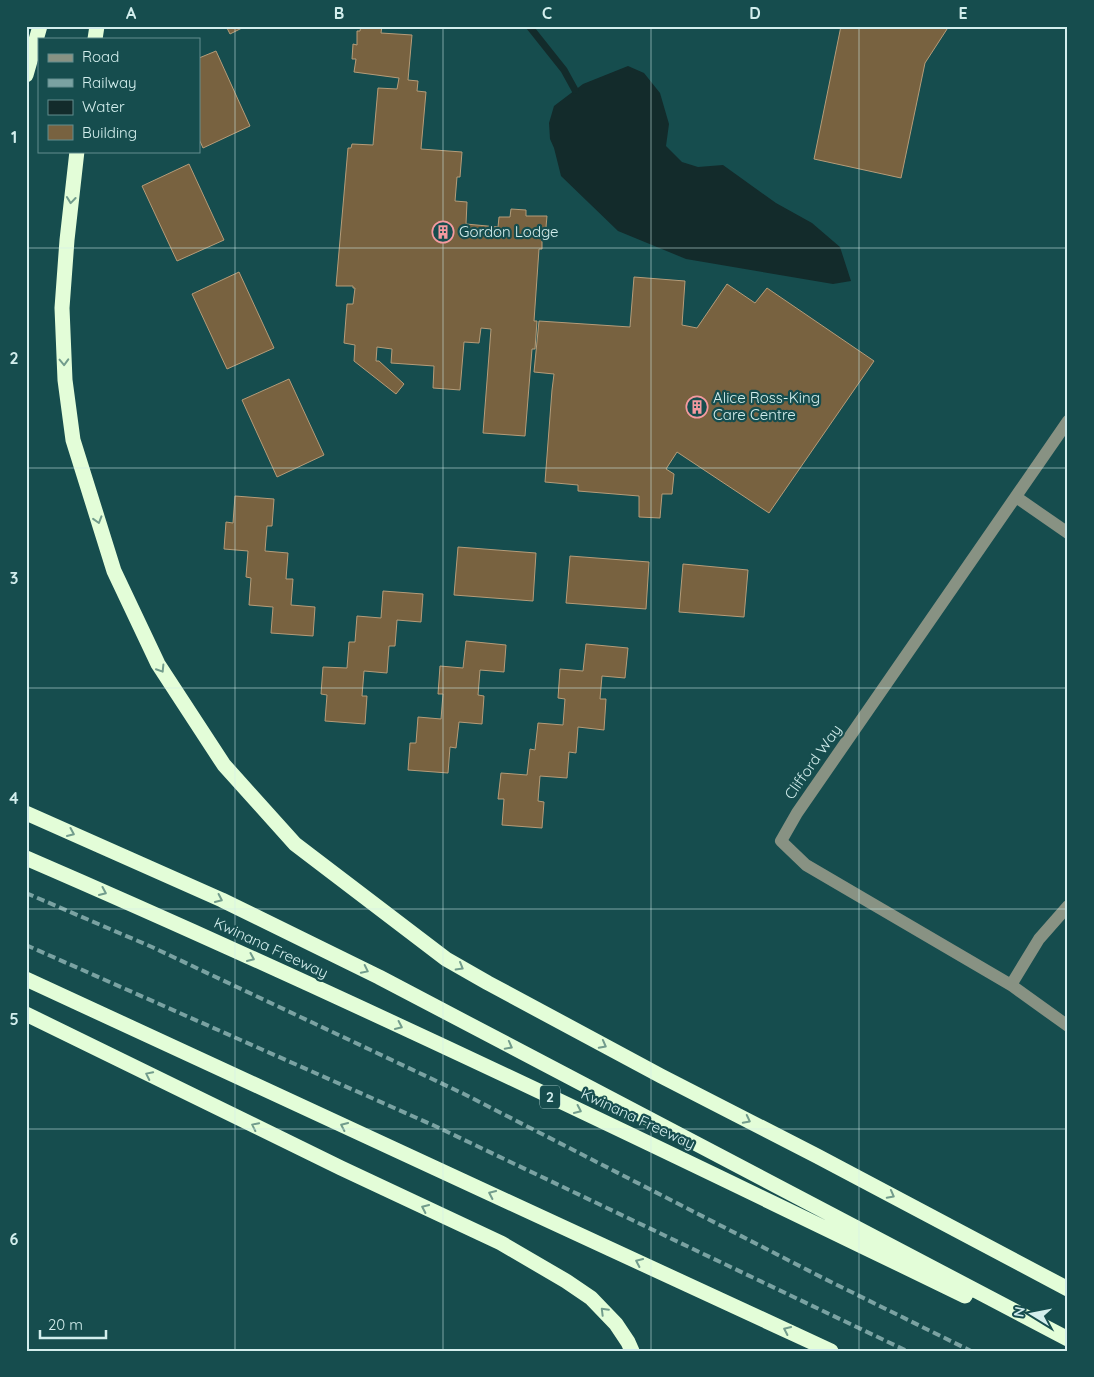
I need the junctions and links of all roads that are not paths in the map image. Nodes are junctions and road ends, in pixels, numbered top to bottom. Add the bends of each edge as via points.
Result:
1 (40, 26) edge
2 (26, 76) edge
3 (77, 152) edge
4 (1068, 421) edge
5 (1016, 497) junction
6 (1068, 533) edge
7 (26, 813) edge
8 (26, 858) edge
9 (1068, 906) edge
10 (26, 979) edge
11 (1011, 985) junction
12 (26, 1014) edge
13 (1068, 1026) edge
14 (1068, 1290) edge
15 (1068, 1340) edge
16 (1068, 1347) edge
17 (632, 1351) edge
18 (831, 1351) edge

1 - 2 highway
3 -> 14 highway via 62,308 65,380 73,440 114,571 158,664 224,765 295,844 446,959
4 - 5 street, Clifford Way
5 - 6 street
5 - 11 street, Clifford Way via 797,813 781,841 806,865
7 -> 15 highway via 222,900 379,978
8 -> 16 highway, Kwinana Freeway / 2 via 258,960 632,1135
9 - 11 street via 1039,939
18 -> 10 highway
11 - 13 street, Clifford Way
17 -> 12 highway via 616,1324 591,1298 501,1244

